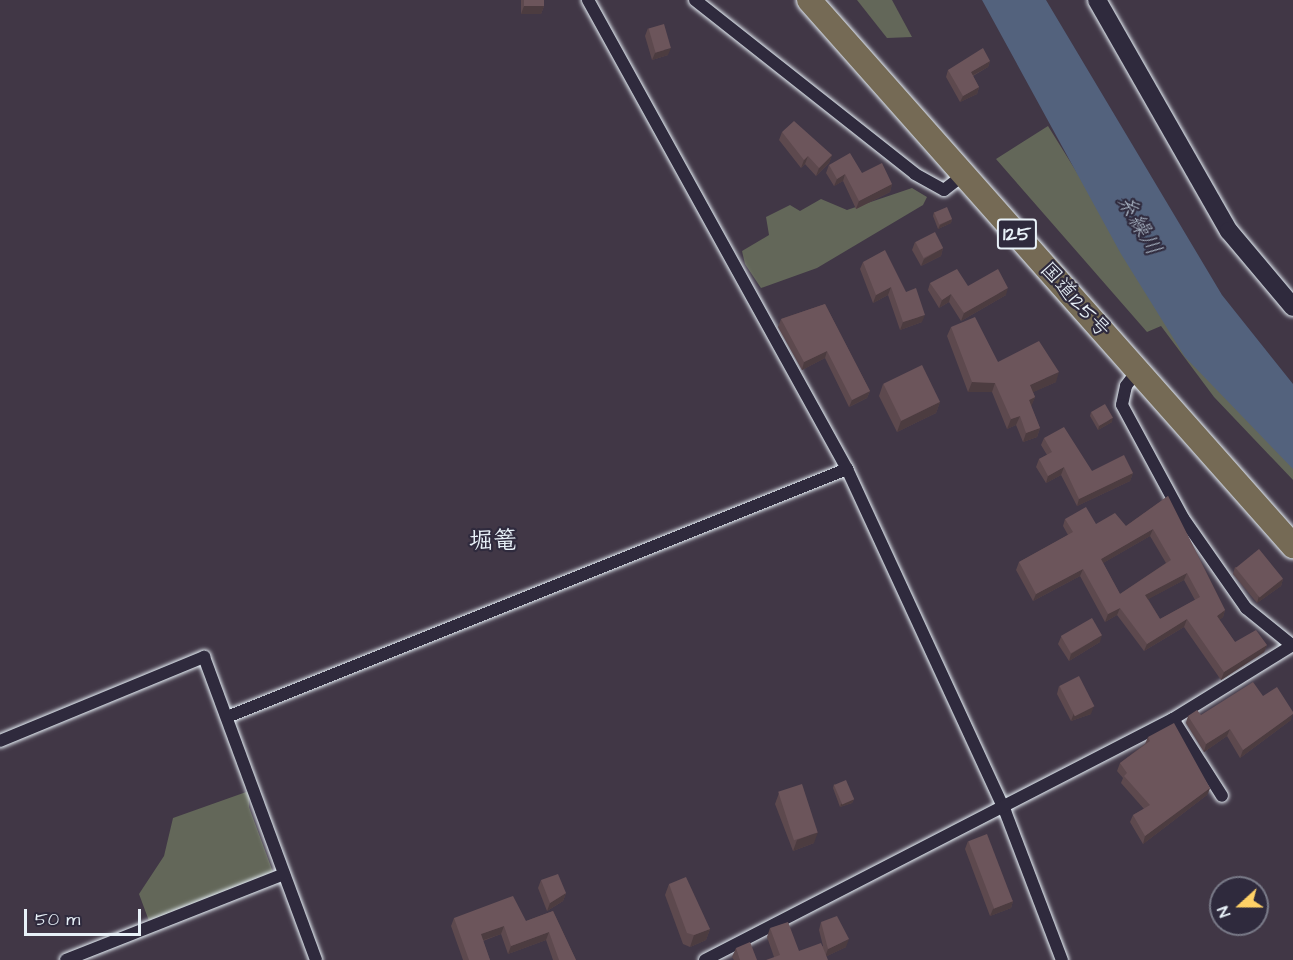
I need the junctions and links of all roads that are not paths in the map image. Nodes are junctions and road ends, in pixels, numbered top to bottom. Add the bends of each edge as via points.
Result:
1 (588, 0) edge
2 (695, 0) edge
3 (809, 0) edge
4 (1097, 0) edge
5 (963, 175) junction
6 (1293, 307) edge
7 (1138, 370) junction
8 (847, 468) junction
9 (1293, 546) edge
10 (1293, 646) edge
11 (227, 717) junction
12 (1173, 719) junction
13 (0, 741) edge
14 (1222, 796) dead end
15 (1002, 808) junction
16 (285, 874) junction
17 (66, 960) edge
18 (316, 960) edge
19 (705, 960) edge
20 (1062, 960) edge

1 - 8 street
2 - 5 street via 915,174 944,190
3 - 5 highway, 国道125号 / 125
4 - 6 street via 1229,231
5 - 7 highway, 国道125号 / 125
7 - 9 highway, 国道125号 / 125
7 - 10 street via 1126,386 1122,405 1183,518 1246,608
8 - 11 street
8 - 15 street
10 - 12 street
11 - 13 street via 204,657
11 - 16 street
12 - 14 street
12 - 15 street
15 - 19 street
15 - 20 street
16 - 17 street
16 - 18 street

